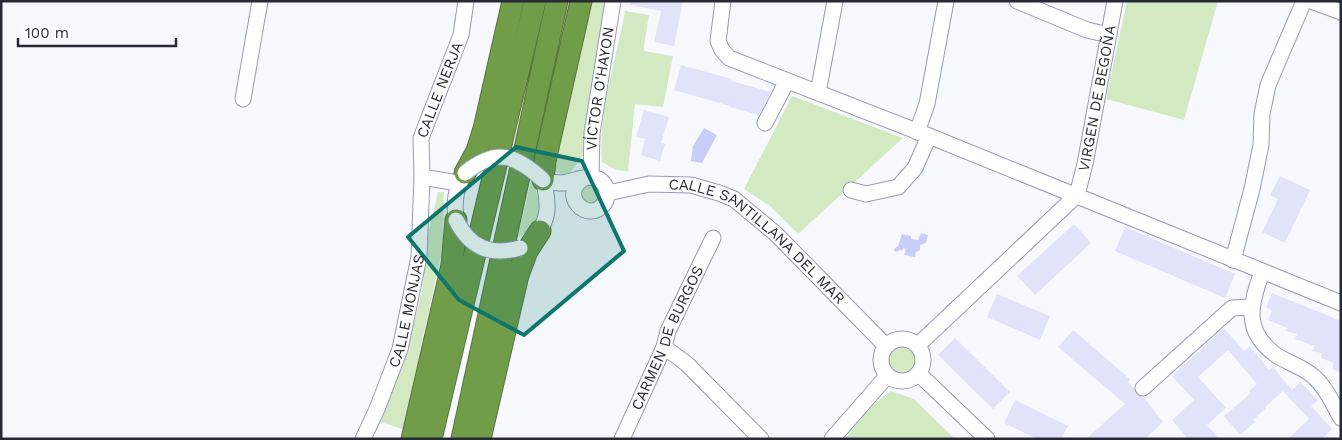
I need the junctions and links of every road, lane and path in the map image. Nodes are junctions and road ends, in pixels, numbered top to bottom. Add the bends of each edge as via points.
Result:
1 (260, 1) edge
2 (466, 1) edge
3 (513, 1) edge
4 (534, 1) edge
5 (557, 1) edge
6 (580, 1) edge
7 (613, 1) edge
8 (723, 1) edge
9 (835, 1) edge
10 (946, 1) edge
11 (1017, 1) edge
12 (1115, 1) edge
13 (1304, 1) edge
14 (1311, 1) edge
15 (1341, 12) edge
16 (1109, 34) junction
17 (790, 82) junction
18 (818, 93) junction
19 (242, 99) dead end
20 (765, 123) dead end
21 (923, 134) junction
22 (422, 177) junction
23 (588, 177) junction
24 (462, 178) junction
25 (544, 181) junction
26 (851, 190) dead end
27 (608, 193) junction
28 (1077, 196) junction
29 (574, 200) junction
30 (548, 207) junction
31 (456, 220) junction
32 (540, 231) junction
33 (713, 238) dead end
34 (1233, 260) junction
35 (1262, 272) junction
36 (1341, 303) edge
37 (1252, 307) junction
38 (918, 345) junction
39 (886, 346) junction
40 (664, 347) junction
41 (919, 374) junction
42 (887, 376) junction
43 (1143, 388) dead end
44 (1341, 418) edge
45 (363, 439) edge
46 (412, 439) edge
47 (431, 439) edge
48 (462, 439) edge
49 (480, 439) edge
50 (622, 439) edge
51 (761, 439) edge
52 (832, 439) edge
53 (987, 439) edge

1 - 19 street
2 - 22 street, CALLE NERJA via 461,35 421,138
3 - 24 highway via 484,129 477,151
4 - 47 highway
5 - 48 highway
6 - 25 highway via 545,161
7 - 23 street, VÍCTOR O'HAYON
8 - 17 street via 718,41 722,50 729,58
9 - 18 street
10 - 21 street
11 - 16 street via 1087,30
12 - 16 street, VIRGEN DE BEGOÑA
13 - 34 street via 1268,85 1262,114 1261,145
14 - 15 street
16 - 28 street, VIRGEN DE BEGOÑA
17 - 18 street
17 - 20 street
18 - 21 street
21 - 26 street via 915,168 898,187 866,194
21 - 28 street
22 - 24 street
22 - 45 street, CALLE MONJAS via 418,257 400,349
23 - 25 street via 563,183
23 - 27 street via 599,179
23 - 29 street via 575,187
24 - 25 street, bridge via 478,163 494,157 511,158 527,165
24 - 31 street via 454,201
25 - 30 street
27 - 29 street via 601,208 594,211 586,210
27 - 39 street, CALLE SANTILLANA DEL MAR via 648,184 691,186 734,199 776,234
28 - 34 street
28 - 38 street
29 - 30 street
30 - 32 street
31 - 32 street, bridge via 471,241 494,252 520,248
31 - 46 highway via 452,265
32 - 49 highway via 527,251 518,275
33 - 40 street, CARMEN DE BURGOS via 668,331
34 - 35 street
35 - 36 street
35 - 37 street
37 - 43 street via 1232,308
37 - 44 street via 1254,329 1266,345 1311,374 1325,389
38 - 39 street via 908,339 896,339
38 - 41 street via 923,354
39 - 42 street via 881,355 881,366
40 - 50 street, CARMEN DE BURGOS
40 - 51 street via 687,364
41 - 42 street via 909,381 897,382
41 - 53 street
42 - 52 street

